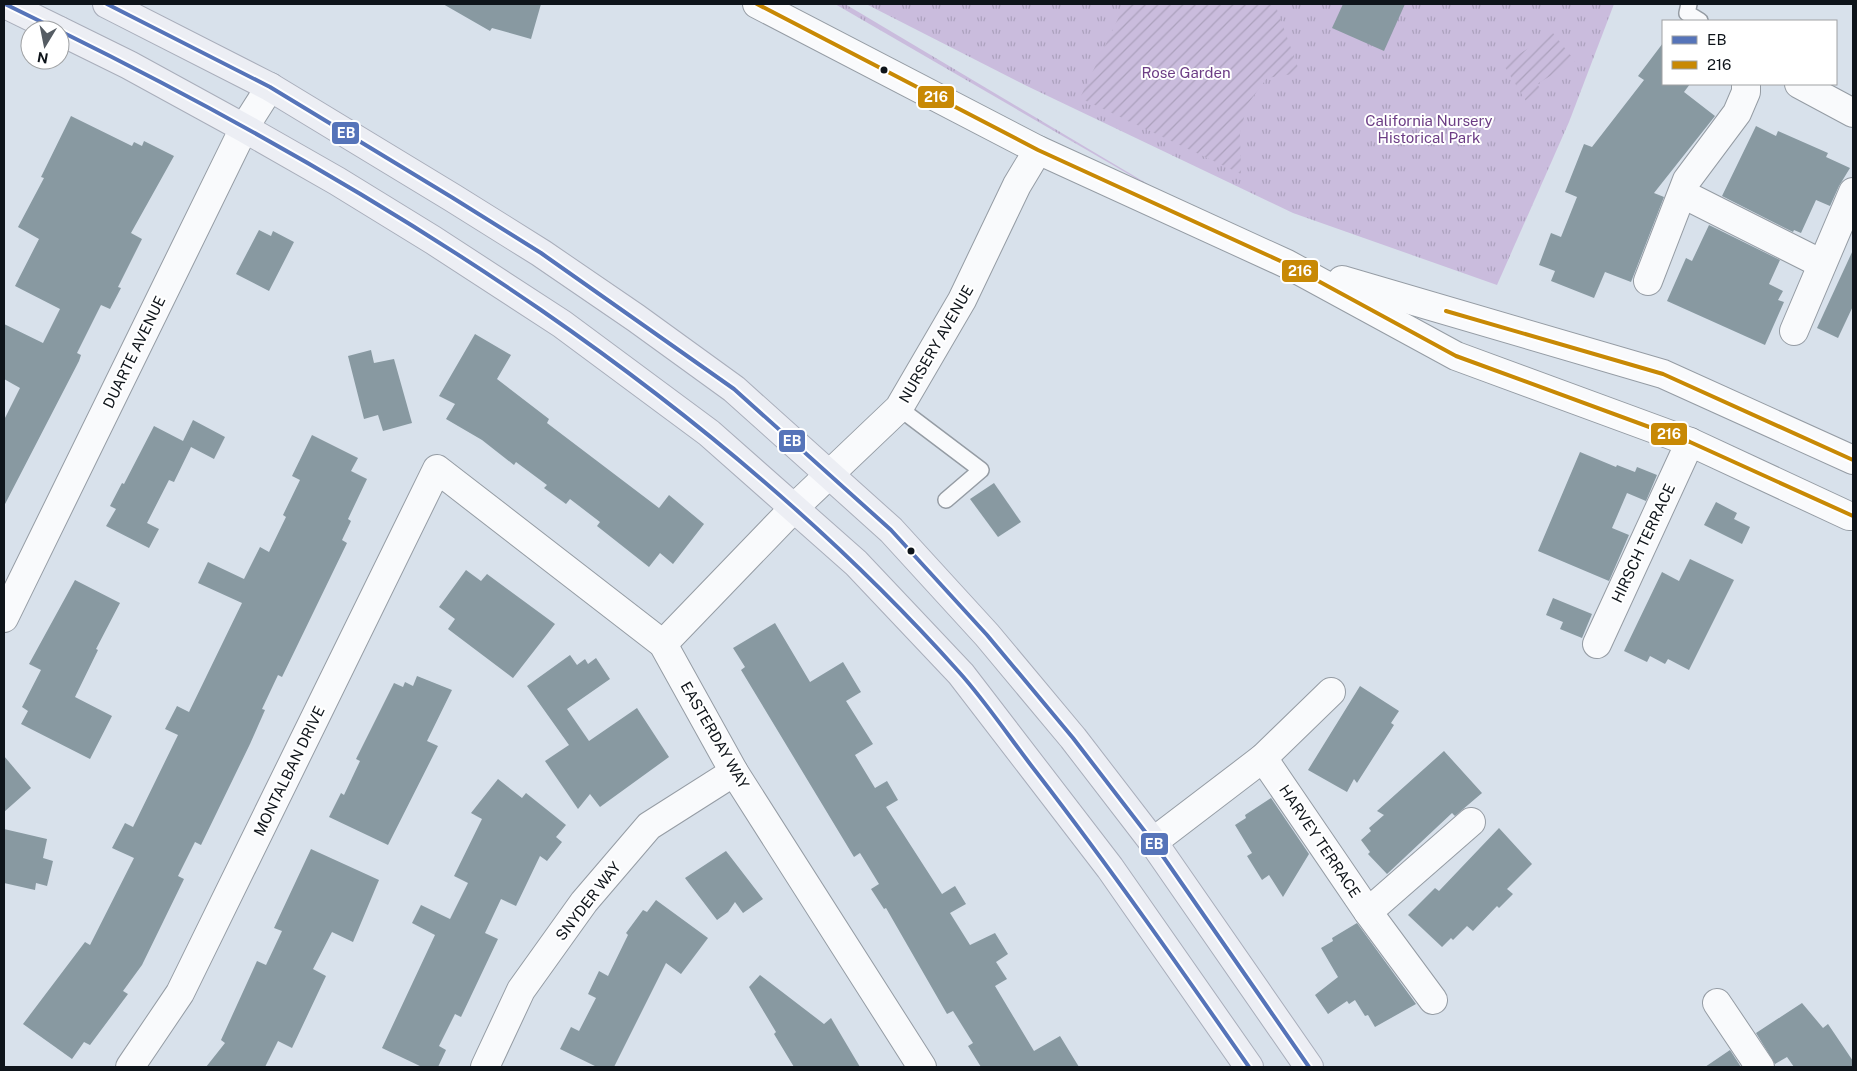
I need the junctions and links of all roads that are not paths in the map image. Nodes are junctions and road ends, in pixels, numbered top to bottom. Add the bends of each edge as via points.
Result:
1 (5, 4) edge
2 (107, 4) edge
3 (757, 4) edge
4 (1689, 4) edge
5 (37, 20) edge
6 (1698, 20) edge
7 (70, 36) edge
8 (1746, 85) edge
9 (1802, 85) edge
10 (270, 88) junction
11 (1853, 113) edge
12 (244, 128) junction
13 (1038, 150) junction
14 (1853, 192) edge
15 (1683, 194) junction
16 (1288, 264) junction
17 (1822, 264) junction
18 (1648, 280) dead end
19 (1794, 331) dead end
20 (899, 408) junction
21 (1690, 442) junction
22 (1853, 460) edge
23 (436, 469) joint
24 (830, 474) junction
25 (946, 500) dead end
26 (794, 508) junction
27 (1853, 516) edge
28 (4, 618) edge
29 (663, 644) junction
30 (1597, 644) dead end
31 (1331, 692) dead end
32 (1263, 758) junction
33 (734, 772) junction
34 (1470, 822) dead end
35 (1153, 842) junction
36 (1368, 912) junction
37 (1433, 1000) dead end
38 (1717, 1004) dead end
39 (130, 1067) edge
40 (485, 1067) edge
41 (922, 1067) edge
42 (1249, 1067) edge
43 (1309, 1067) edge
44 (1760, 1067) edge

1 - 5 main road
2 - 10 main road
3 - 13 street
4 - 6 lane via 1687,13
7 - 12 main road
8 - 15 street via 1737,113 1687,180
9 - 11 street
10 - 12 street, DUARTE AVENUE
10 - 24 main road via 482,216 636,318 734,389
12 - 26 main road via 336,180 555,319 709,433
12 - 28 street, DUARTE AVENUE
13 - 16 street
13 - 20 street, NURSERY AVENUE via 1017,185 962,300
14 - 17 street
15 - 17 street
15 - 18 street
16 - 21 street via 1456,356
16 - 22 street via 1663,374
17 - 19 street
20 - 24 street, NURSERY AVENUE
20 - 25 lane via 981,470
21 - 27 street
21 - 30 street, HIRSCH TERRACE
23 - 29 street, EASTERDAY WAY
23 - 39 street, MONTALBAN DRIVE via 180,993
24 - 26 street, NURSERY AVENUE
24 - 35 main road via 891,530 987,635 1073,738
26 - 29 street, NURSERY AVENUE
26 - 42 main road via 856,563 961,674 1110,868
29 - 33 street, EASTERDAY WAY
31 - 32 street
32 - 35 street
32 - 36 street, HARVEY TERRACE
33 - 40 street, SNYDER WAY via 649,826 584,902 521,990
33 - 41 street, EASTERDAY WAY
34 - 36 street, HARVEY TERRACE
35 - 43 main road
36 - 37 street
38 - 44 street

